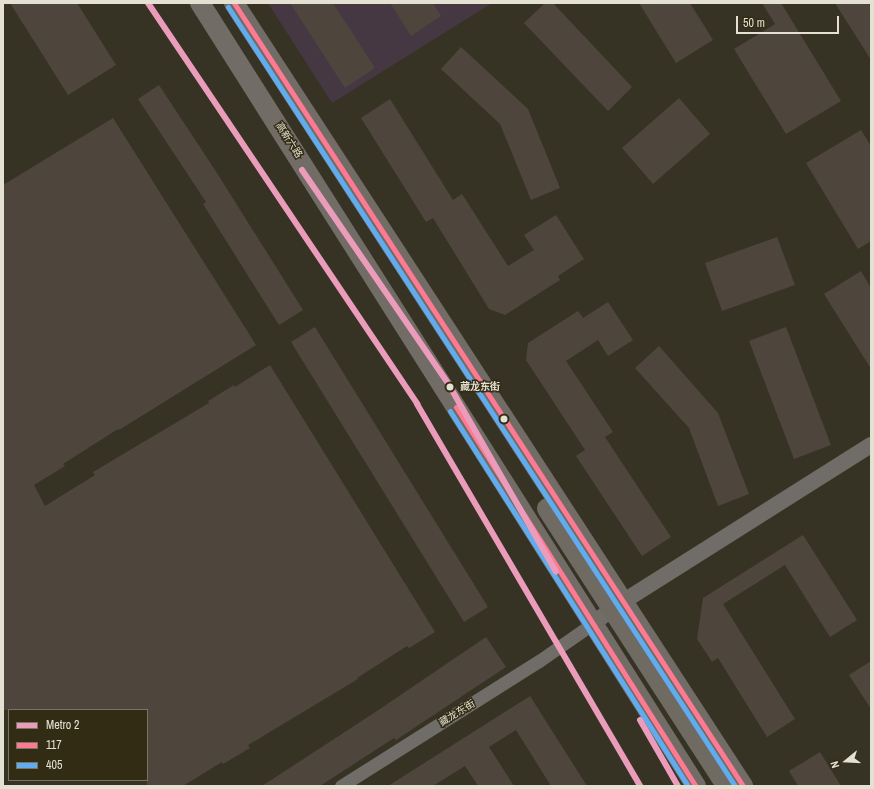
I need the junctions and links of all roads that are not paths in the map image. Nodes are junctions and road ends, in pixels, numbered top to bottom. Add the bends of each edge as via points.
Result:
1 (200, 3) edge
2 (234, 3) edge
3 (871, 445) edge
4 (547, 508) dead end
5 (624, 601) junction
6 (592, 624) junction
7 (342, 786) edge
8 (696, 786) edge
9 (727, 786) edge
10 (743, 786) edge

1 - 6 main road, 高新六路
2 - 5 main road
3 - 5 street
4 - 9 highway
5 - 6 street
5 - 10 main road
6 - 7 street, 藏龙东街 via 539,662
6 - 8 main road, 高新六路

